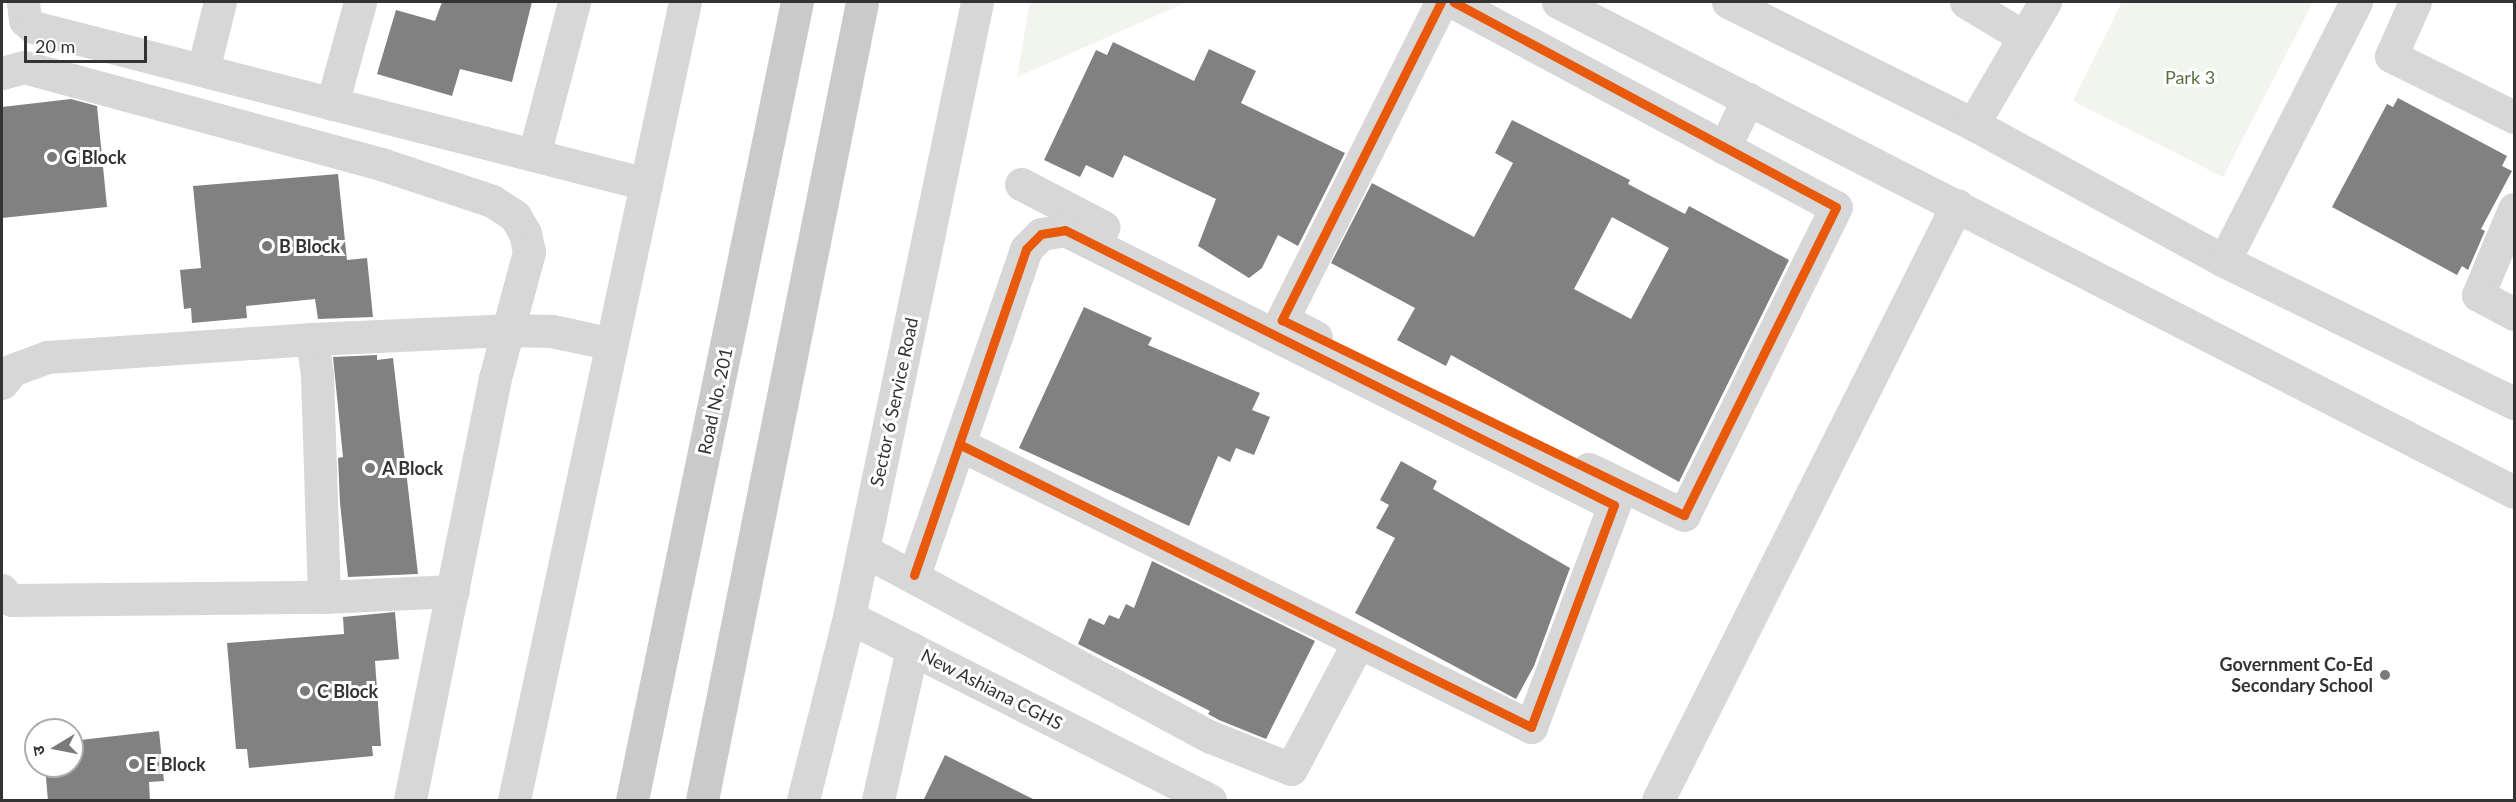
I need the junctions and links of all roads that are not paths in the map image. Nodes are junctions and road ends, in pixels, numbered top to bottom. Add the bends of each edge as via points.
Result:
1 (23, 2) edge
2 (220, 2) edge
3 (360, 2) edge
4 (574, 2) edge
5 (685, 2) edge
6 (797, 2) edge
7 (862, 2) edge
8 (977, 2) edge
9 (1441, 2) edge
10 (1453, 2) edge
11 (1558, 2) edge
12 (1728, 2) edge
13 (1966, 2) edge
14 (2045, 2) edge
15 (2356, 2) edge
16 (2415, 2) edge
17 (2024, 37) junction
18 (203, 70) junction
19 (2, 73) edge
20 (1748, 99) junction
21 (332, 104) junction
22 (2514, 117) edge
23 (1973, 124) junction
24 (1724, 148) junction
25 (534, 156) junction
26 (646, 184) junction
27 (1021, 184) dead end
28 (1957, 205) junction
29 (2514, 209) edge
30 (2224, 261) junction
31 (2514, 314) edge
32 (1281, 320) junction
33 (508, 330) junction
34 (312, 339) junction
35 (612, 344) junction
36 (2, 383) edge
37 (2514, 403) edge
38 (959, 444) junction
39 (2514, 492) edge
40 (863, 550) junction
41 (914, 575) junction
42 (453, 591) junction
43 (2, 594) edge
44 (324, 597) junction
45 (849, 617) junction
46 (1358, 643) junction
47 (912, 649) junction
48 (410, 801) edge
49 (514, 801) edge
50 (632, 801) edge
51 (702, 801) edge
52 (803, 801) edge
53 (878, 801) edge
54 (1210, 801) edge
55 (1658, 801) edge

1 - 18 street via 24,20 33,27
2 - 18 street
3 - 21 street
4 - 25 street
5 - 26 street
6 - 50 main road, Road No. 201
7 - 51 main road
8 - 40 street, Sector 6 Service Road
9 - 32 street
10 - 24 street
11 - 20 street
12 - 23 street
13 - 17 street
14 - 17 street
15 - 30 street
16 - 22 street via 2391,56
17 - 23 street
18 - 21 street
19 - 33 street via 24,68 46,73 384,165 492,201 515,216 529,252
20 - 24 street
20 - 28 street
21 - 25 street
23 - 30 street
24 - 32 street via 1836,207 1684,515
25 - 26 street
26 - 35 street
27 - 32 street
28 - 39 street
28 - 55 street
29 - 31 street via 2478,295
30 - 37 street
33 - 34 street
33 - 35 street via 552,331
33 - 42 street
34 - 36 street via 47,357 12,370
34 - 44 street
35 - 49 street
38 - 41 street
38 - 46 street
38 - 46 street via 1026,249 1041,234 1065,230 1614,505 1531,727
40 - 41 street
40 - 45 street, Sector 6 Service Road
41 - 46 street via 1211,737 1291,769
42 - 44 street
42 - 48 street
43 - 44 street via 12,600
45 - 47 street
45 - 52 street, Sector 6 Service Road
47 - 53 street, New Ashiana CGHS
47 - 54 street, New Ashiana CGHS

